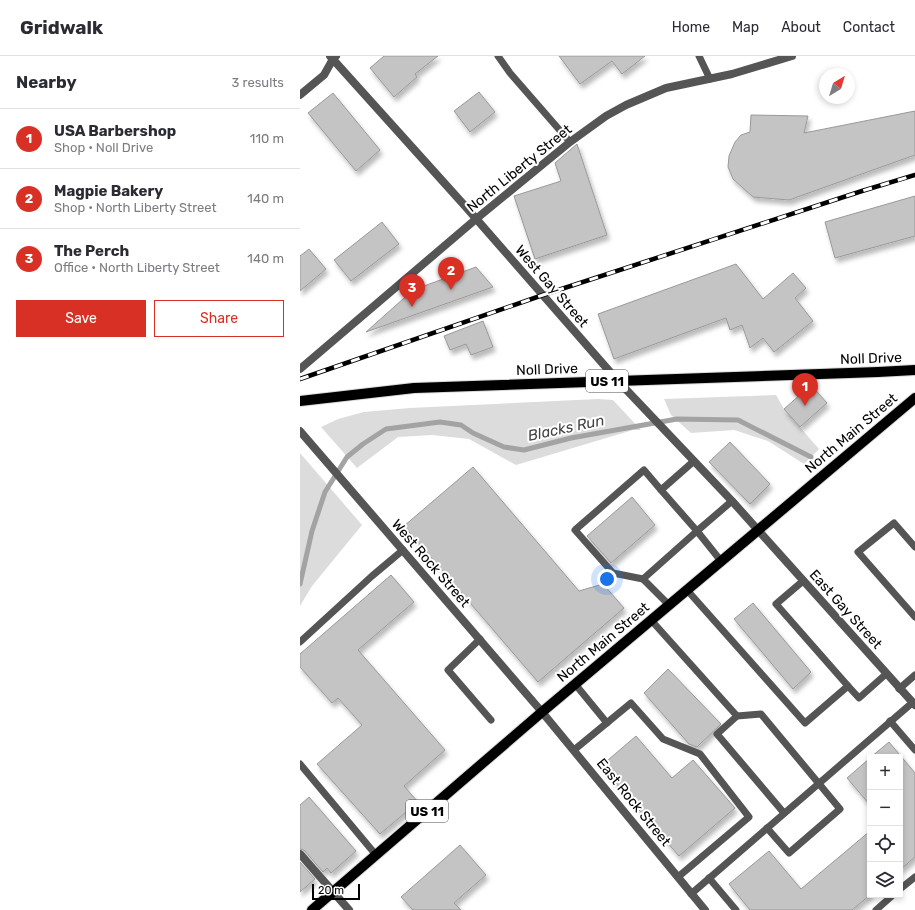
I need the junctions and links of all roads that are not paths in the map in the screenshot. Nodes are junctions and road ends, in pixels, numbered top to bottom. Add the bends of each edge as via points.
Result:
1 (498, 56) edge
2 (699, 56) edge
3 (792, 56) edge
4 (333, 57) edge
5 (710, 79) junction
6 (300, 95) edge
7 (570, 142) junction
8 (476, 219) junction
9 (300, 369) edge
10 (915, 370) edge
11 (618, 381) junction
12 (915, 398) edge
13 (300, 401) edge
14 (300, 431) edge
15 (694, 461) junction
16 (661, 490) junction
17 (732, 501) junction
18 (758, 530) junction
19 (697, 532) junction
20 (915, 547) edge
21 (403, 550) junction
22 (721, 561) junction
23 (644, 579) junction
24 (803, 581) junction
25 (687, 590) junction
26 (669, 605) junction
27 (915, 616) edge
28 (651, 620) junction
29 (480, 639) junction
30 (300, 642) edge
31 (886, 674) junction
32 (915, 674) edge
33 (575, 684) junction
34 (848, 686) junction
35 (899, 689) junction
36 (914, 704) edge
37 (542, 712) junction
38 (737, 716) junction
39 (490, 720) dead end
40 (890, 722) junction
41 (607, 723) junction
42 (574, 750) junction
43 (915, 750) edge
44 (300, 764) edge
45 (819, 783) junction
46 (784, 813) junction
47 (767, 828) junction
48 (300, 854) edge
49 (376, 855) junction
50 (678, 877) junction
51 (915, 877) edge
52 (709, 878) junction
53 (903, 887) edge
54 (333, 892) junction
55 (691, 894) junction
56 (890, 898) edge
57 (312, 910) edge
58 (349, 910) edge
59 (705, 910) edge
60 (736, 910) edge
61 (876, 910) edge

1 - 7 lane
2 - 5 lane
3 - 5 street, North Liberty Street
4 - 6 street via 324,75
4 - 8 street, West Gay Street
5 - 7 street, North Liberty Street via 666,88 626,105
7 - 8 street, North Liberty Street
8 - 9 street, North Liberty Street
8 - 11 street, West Gay Street
10 - 11 main road, Noll Drive / US 11
11 - 13 main road, Noll Drive / US 11 via 414,388
11 - 15 street, West Gay Street
12 - 18 main road, North Main Street / US 11
14 - 21 street, West Rock Street
15 - 16 lane
15 - 17 street, West Gay Street
16 - 19 lane
16 - 23 lane via 644,470 575,530 613,574
17 - 18 street, West Gay Street
17 - 19 lane
18 - 22 main road, North Main Street / US 11
18 - 24 street, East Gay Street
19 - 22 lane
19 - 23 lane
20 - 27 lane via 894,523 858,552
21 - 29 street, West Rock Street
21 - 30 lane
22 - 25 main road, North Main Street / US 11
23 - 26 lane
24 - 31 street, East Gay Street
24 - 34 lane via 776,604
25 - 26 main road, North Main Street / US 11
25 - 34 lane via 805,723
26 - 28 main road, North Main Street / US 11
28 - 33 main road, North Main Street / US 11
28 - 38 lane
29 - 37 street, West Rock Street
29 - 39 lane via 448,670
31 - 34 lane via 859,698
31 - 35 street, East Gay Street
32 - 35 lane
33 - 37 main road, North Main Street / US 11
33 - 41 lane
35 - 36 street, East Gay Street
36 - 40 lane
37 - 42 street, East Rock Street
37 - 49 main road, North Main Street / US 11
38 - 45 lane via 761,714
38 - 46 lane via 717,734
40 - 43 lane
40 - 45 lane
41 - 42 lane
41 - 50 lane via 631,703 663,740 700,754 749,817
42 - 50 street, East Rock Street
44 - 49 lane
45 - 46 lane
45 - 47 lane via 840,809 789,853
46 - 47 lane
47 - 52 lane
48 - 54 street
49 - 54 main road, North Main Street / US 11
50 - 55 street, East Rock Street
51 - 53 lane
52 - 55 lane
52 - 60 lane
54 - 57 main road, North Main Street / US 11
54 - 58 street
55 - 59 street, East Rock Street
56 - 61 lane

